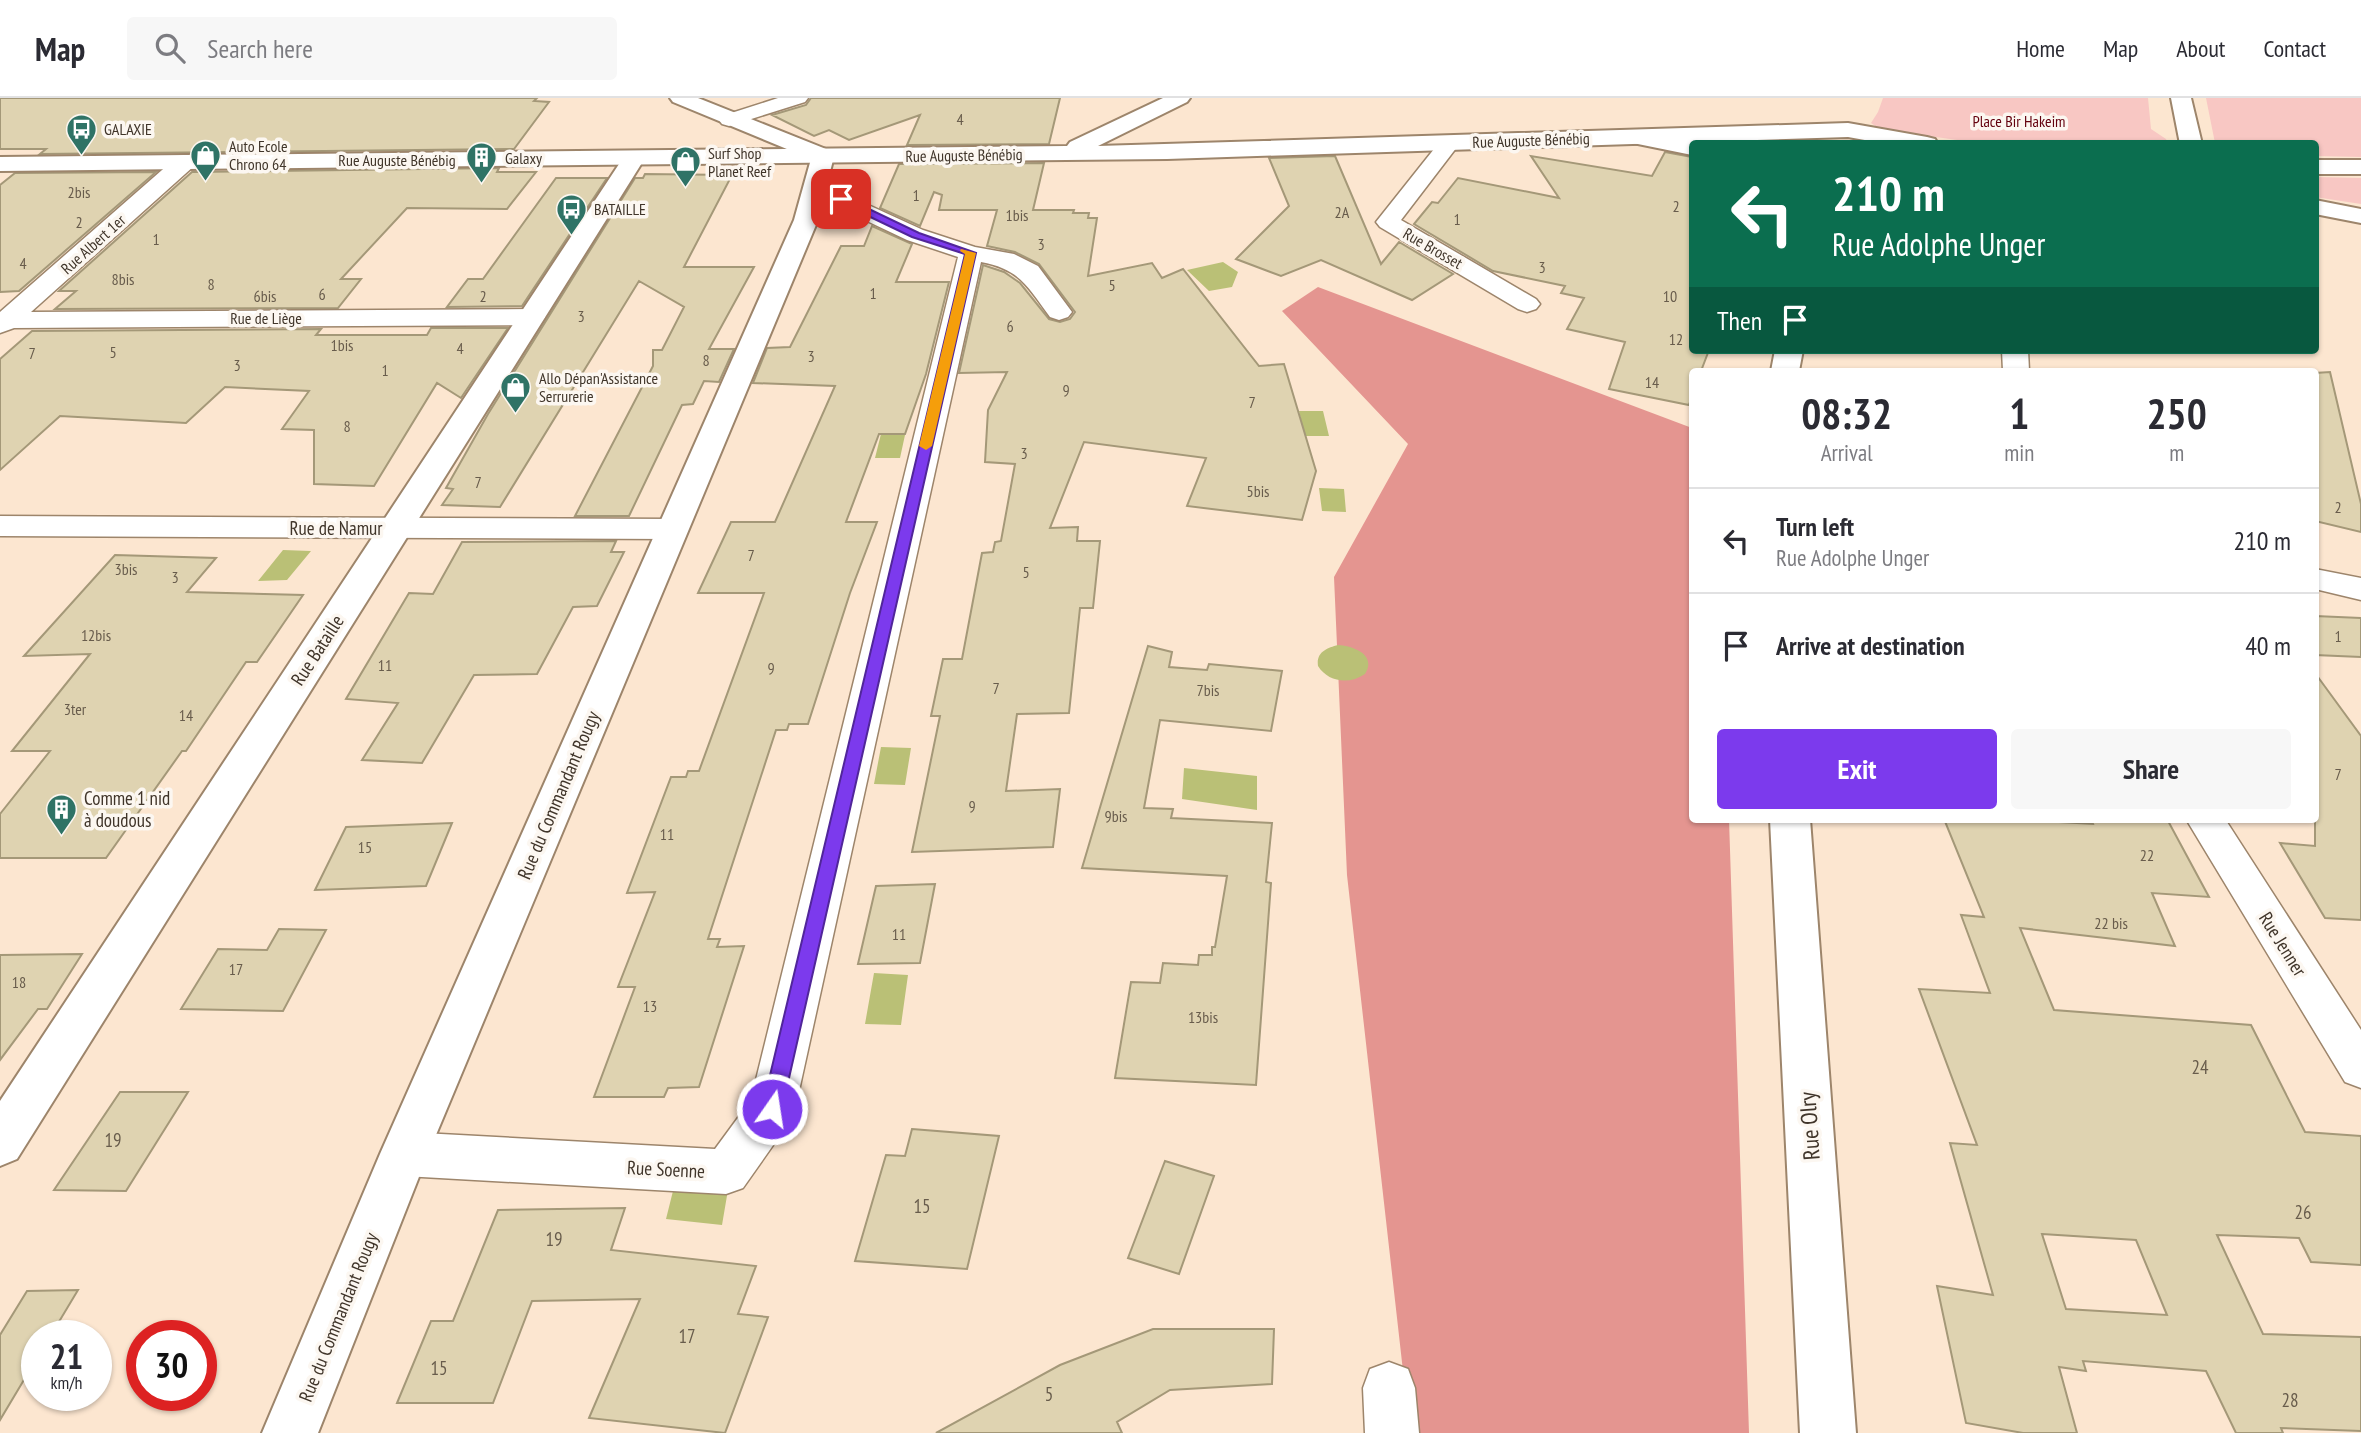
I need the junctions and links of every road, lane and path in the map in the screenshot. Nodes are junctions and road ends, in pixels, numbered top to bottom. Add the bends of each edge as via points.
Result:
1 (680, 98) edge
2 (798, 98) edge
3 (1180, 98) edge
4 (2181, 98) edge
5 (1855, 104) dead end
6 (729, 120) junction
7 (1128, 125) junction
8 (1636, 137) junction
9 (1845, 137) edge
10 (1880, 140) edge
11 (2190, 140) edge
12 (1448, 143) junction
13 (1689, 147) edge
14 (1167, 152) junction
15 (1063, 154) junction
16 (634, 158) junction
17 (186, 161) junction
18 (0, 164) edge
19 (2319, 167) edge
20 (2361, 167) edge
21 (819, 172) junction
22 (2319, 208) edge
23 (2361, 216) edge
24 (971, 253) junction
25 (1527, 304) dead end
26 (1059, 312) dead end
27 (532, 317) junction
28 (3, 322) edge
29 (0, 526) edge
30 (396, 529) junction
31 (672, 529) junction
32 (2319, 580) edge
33 (2361, 590) edge
34 (1790, 823) edge
35 (2208, 823) edge
36 (2361, 1068) edge
37 (0, 1143) edge
38 (404, 1154) junction
39 (290, 1433) edge
40 (1828, 1433) edge

1 - 6 street
2 - 6 street
3 - 7 street
4 - 11 street
5 - 9 street
6 - 21 street
7 - 14 street via 1134,145
7 - 15 street
8 - 9 street, Rue Auguste Bénébig
8 - 12 street, Rue Auguste Bénébig
8 - 13 street
9 - 10 street, Rue Auguste Bénébig
12 - 14 street, Rue Auguste Bénébig
12 - 25 street, Rue Brosset via 1388,222
14 - 15 street, Rue Auguste Bénébig
15 - 21 street, Rue Auguste Bénébig
16 - 17 street, Rue Auguste Bénébig
16 - 21 street, Rue Auguste Bénébig
16 - 27 street, Rue Bataille
17 - 18 street, Rue Auguste Bénébig
17 - 28 street, Rue Albert 1er
19 - 20 street
21 - 24 street via 915,235
21 - 31 street, Rue du Commandant Rougy via 806,220
22 - 23 street
24 - 26 street via 1006,260 1029,271
24 - 38 street, Rue Soenne via 772,1109 726,1172
27 - 28 street, Rue de Liège
27 - 30 street, Rue Bataille
29 - 30 street, Rue de Namur
30 - 31 street, Rue de Namur
30 - 37 street, Rue Bataille
31 - 38 street, Rue du Commandant Rougy
32 - 33 street
34 - 40 street, Rue Olry
35 - 36 street, Rue Jenner
38 - 39 street, Rue du Commandant Rougy

